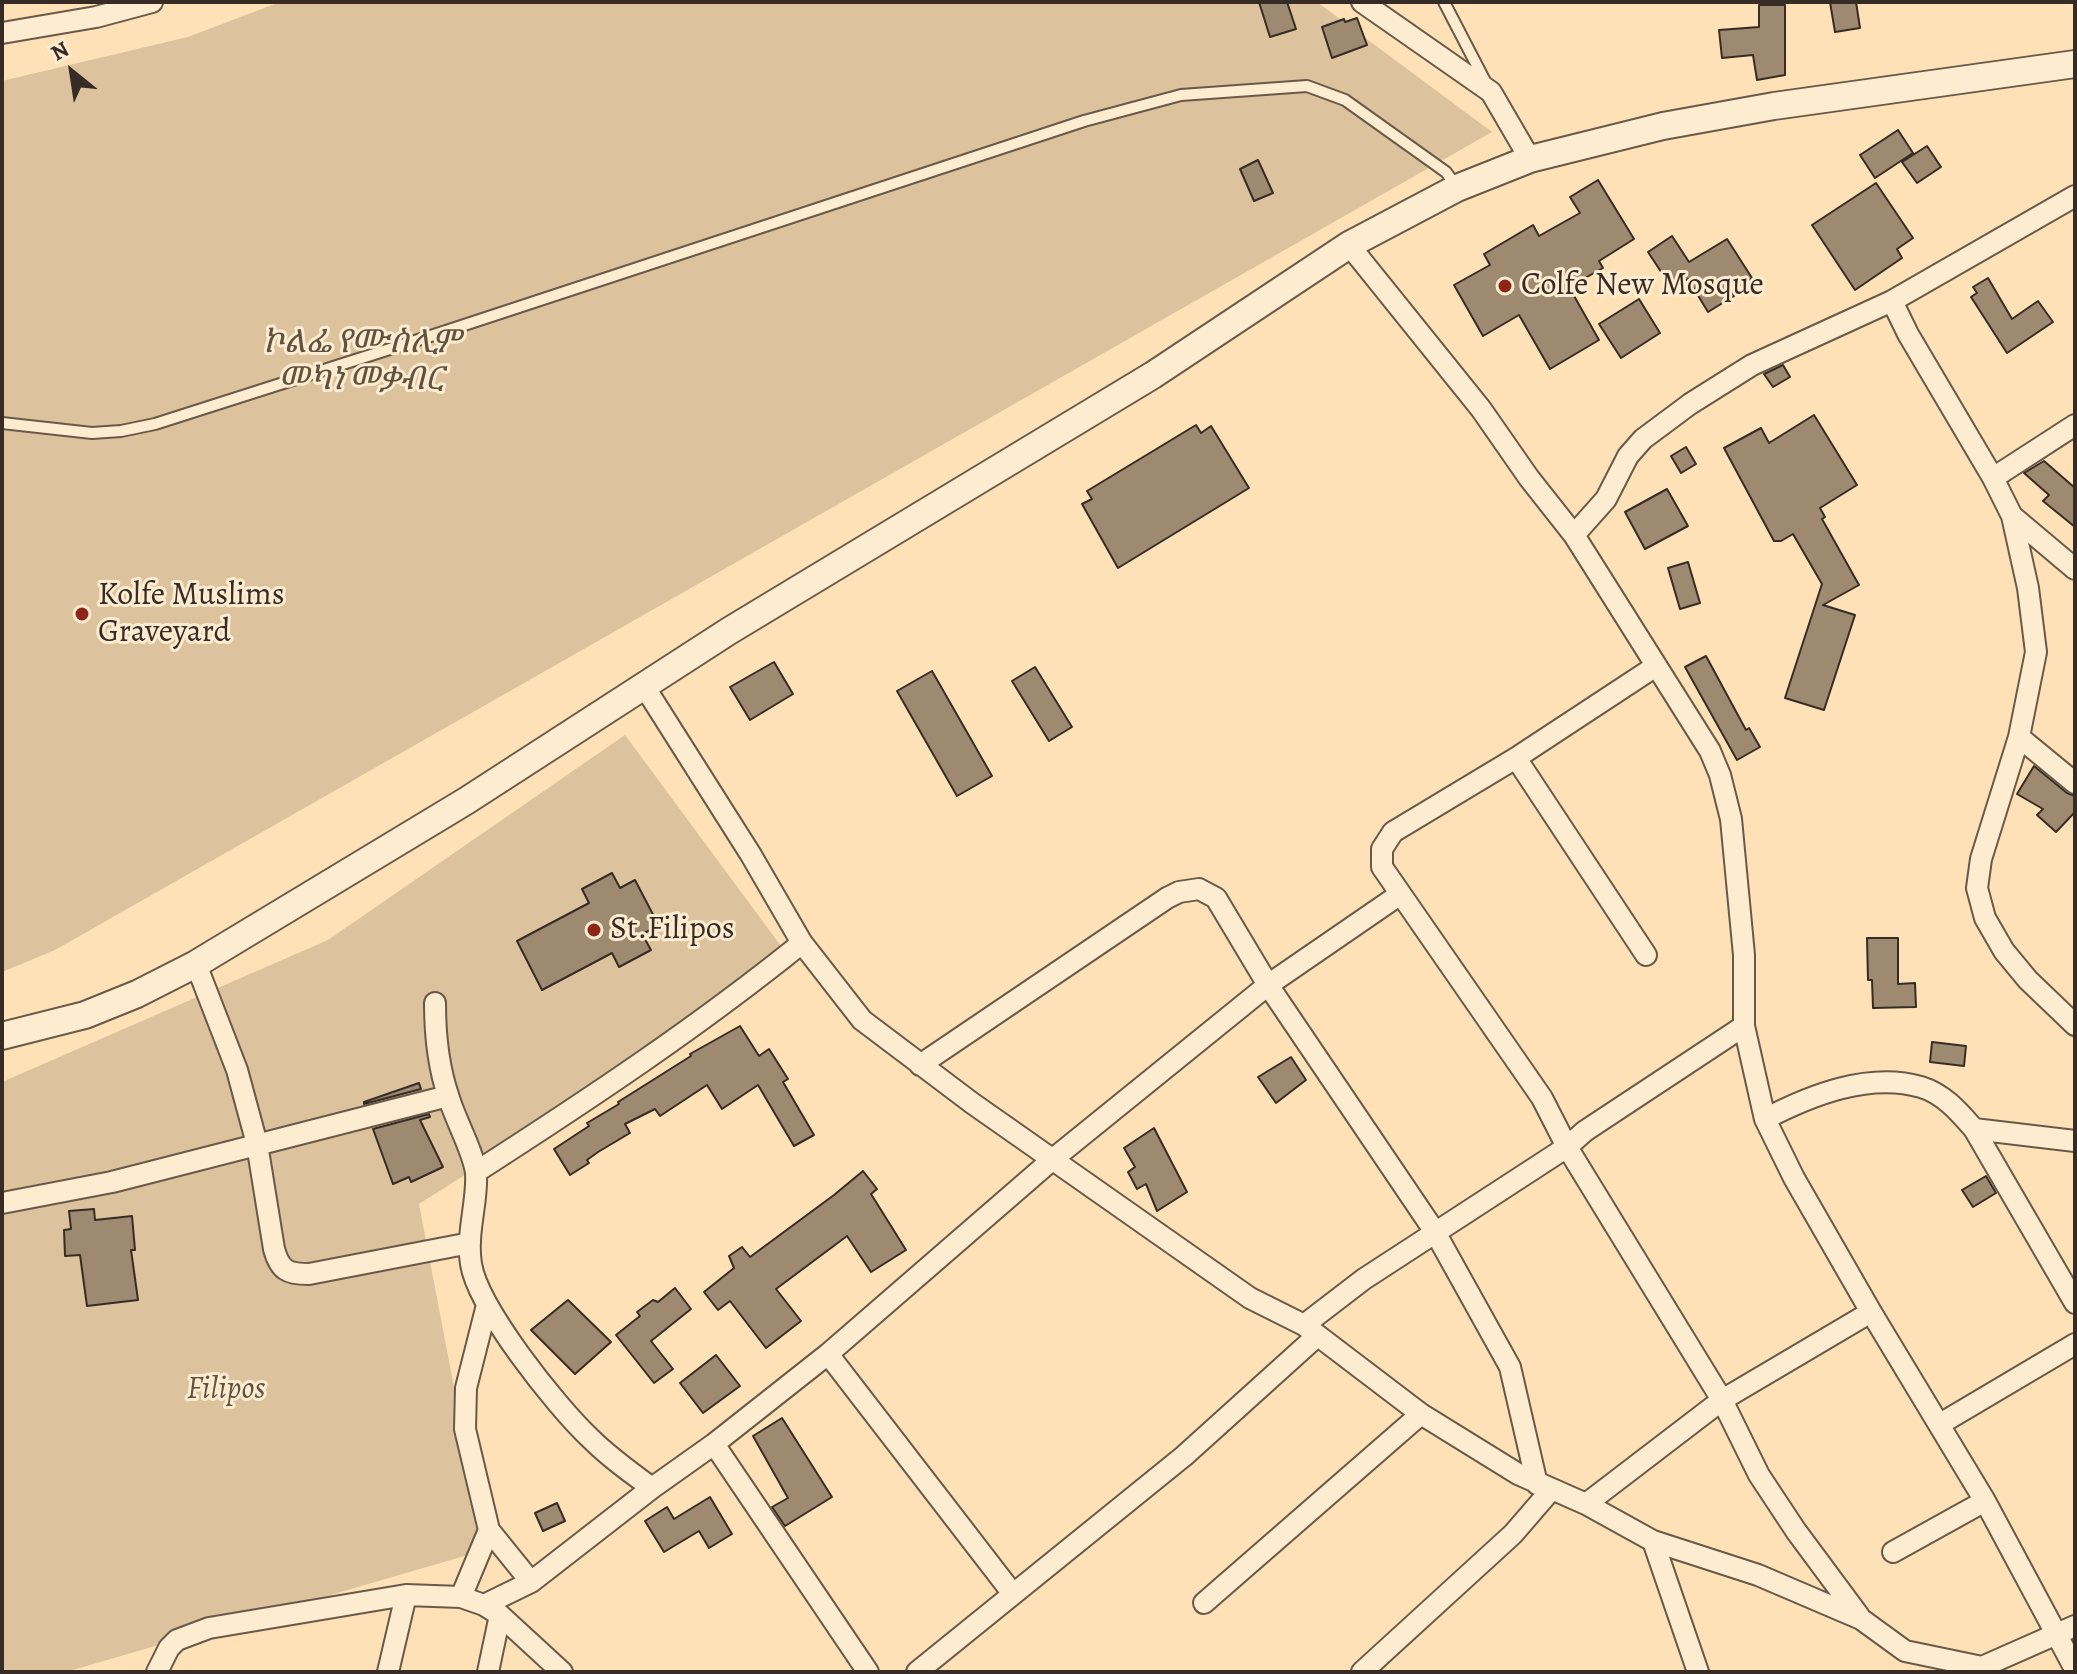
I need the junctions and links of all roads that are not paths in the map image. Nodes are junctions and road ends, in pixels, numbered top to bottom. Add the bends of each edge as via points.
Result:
1 (152, 2) edge
2 (1362, 2) edge
3 (1444, 2) edge
4 (2, 33) edge
5 (2075, 64) edge
6 (1491, 92) junction
7 (1530, 159) junction
8 (1457, 188) junction
9 (2075, 196) edge
10 (1349, 245) junction
11 (1892, 301) junction
12 (2, 423) edge
13 (2075, 425) edge
14 (1993, 478) junction
15 (2012, 516) junction
16 (1574, 535) junction
17 (2075, 569) edge
18 (1656, 666) junction
19 (644, 686) junction
20 (2019, 737) junction
21 (1516, 758) junction
22 (2075, 783) edge
23 (1399, 895) junction
24 (802, 943) junction
25 (1646, 955) dead end
26 (196, 964) junction
27 (1268, 985) junction
28 (435, 1003) dead end
29 (2075, 1025) edge
30 (1744, 1026) junction
31 (2, 1036) edge
32 (920, 1065) junction
33 (448, 1096) junction
34 (1765, 1119) junction
35 (1974, 1129) junction
36 (2075, 1141) edge
37 (257, 1144) junction
38 (1567, 1147) junction
39 (1053, 1159) junction
40 (476, 1172) junction
41 (2, 1203) edge
42 (1435, 1232) junction
43 (470, 1243) junction
44 (2075, 1303) edge
45 (487, 1305) junction
46 (1871, 1312) junction
47 (1310, 1331) junction
48 (2075, 1344) edge
49 (828, 1354) junction
50 (1722, 1400) junction
51 (1421, 1414) junction
52 (1940, 1424) junction
53 (714, 1444) junction
54 (1544, 1487) junction
55 (652, 1488) junction
56 (1985, 1501) junction
57 (1586, 1504) junction
58 (489, 1530) junction
59 (1653, 1541) junction
60 (1893, 1552) dead end
61 (531, 1582) junction
62 (1013, 1594) junction
63 (406, 1595) junction
64 (461, 1597) junction
65 (1204, 1603) dead end
66 (492, 1610) junction
67 (1861, 1619) junction
68 (2075, 1626) edge
69 (2056, 1635) junction
70 (1905, 1651) junction
71 (925, 1669) edge
72 (1370, 1669) edge
73 (1979, 1669) edge
74 (2075, 1669) edge
75 (157, 1672) edge
76 (388, 1672) edge
77 (488, 1672) edge
78 (562, 1672) edge
79 (868, 1672) edge
80 (1698, 1672) edge
81 (1909, 1672) edge

1 - 4 street
2 - 6 street
3 - 6 lane
5 - 7 street via 1719,116
6 - 7 street
7 - 8 street
8 - 10 street
8 - 12 lane via 1446,172 1345,100 1307,86 1181,95 1084,121 155,424 92,433
9 - 11 street
10 - 16 street
10 - 19 street via 1153,375
11 - 14 street
11 - 16 street via 1752,365 1690,404 1643,439 1606,499
13 - 14 street
14 - 15 street
15 - 17 street
15 - 20 street via 2036,652
16 - 18 street
18 - 21 street
18 - 30 street via 1710,751 1731,819 1744,955
19 - 24 street
19 - 26 street
20 - 22 street
20 - 29 street via 1981,859 1980,905 2004,951
21 - 23 street via 1386,839 1382,867
21 - 25 street
23 - 27 street
23 - 38 street via 1542,1098
24 - 32 street via 862,1020
24 - 40 street via 624,1077
26 - 31 street via 85,1015
26 - 37 street via 233,1058
27 - 32 street via 1216,898 1189,889 1167,898
27 - 39 street
27 - 42 street
28 - 33 street via 435,1042
30 - 34 street
30 - 38 street
32 - 39 street
33 - 37 street
33 - 40 street
34 - 35 street via 1822,1094 1883,1083 1922,1087 1952,1104
34 - 46 street
35 - 36 street
35 - 44 street
37 - 41 street via 112,1182
37 - 43 street via 274,1249 290,1274
38 - 42 street
38 - 50 street
39 - 47 street via 1250,1298
39 - 49 street
40 - 43 street
42 - 47 street via 1364,1279
42 - 54 street via 1510,1367
43 - 45 street via 471,1263
45 - 55 street via 588,1436
45 - 58 street via 466,1388 465,1429
46 - 50 street
46 - 52 street
47 - 51 street
47 - 62 street via 1184,1456
48 - 52 street
49 - 53 street
49 - 62 street
50 - 57 street
50 - 67 street via 1759,1475
51 - 54 street
51 - 65 street
52 - 56 street
53 - 55 street
53 - 79 street
54 - 57 street
54 - 72 street via 1513,1534
55 - 61 street
56 - 60 street
56 - 69 street
57 - 59 street
58 - 61 street
58 - 64 street
59 - 67 street via 1758,1575
59 - 80 street
61 - 66 street
62 - 71 street
63 - 64 street
63 - 75 street via 209,1628 177,1640
63 - 76 street
64 - 66 street
66 - 77 street
66 - 78 street
67 - 70 street
68 - 69 street
69 - 73 street
69 - 74 street
70 - 73 street
70 - 81 street

